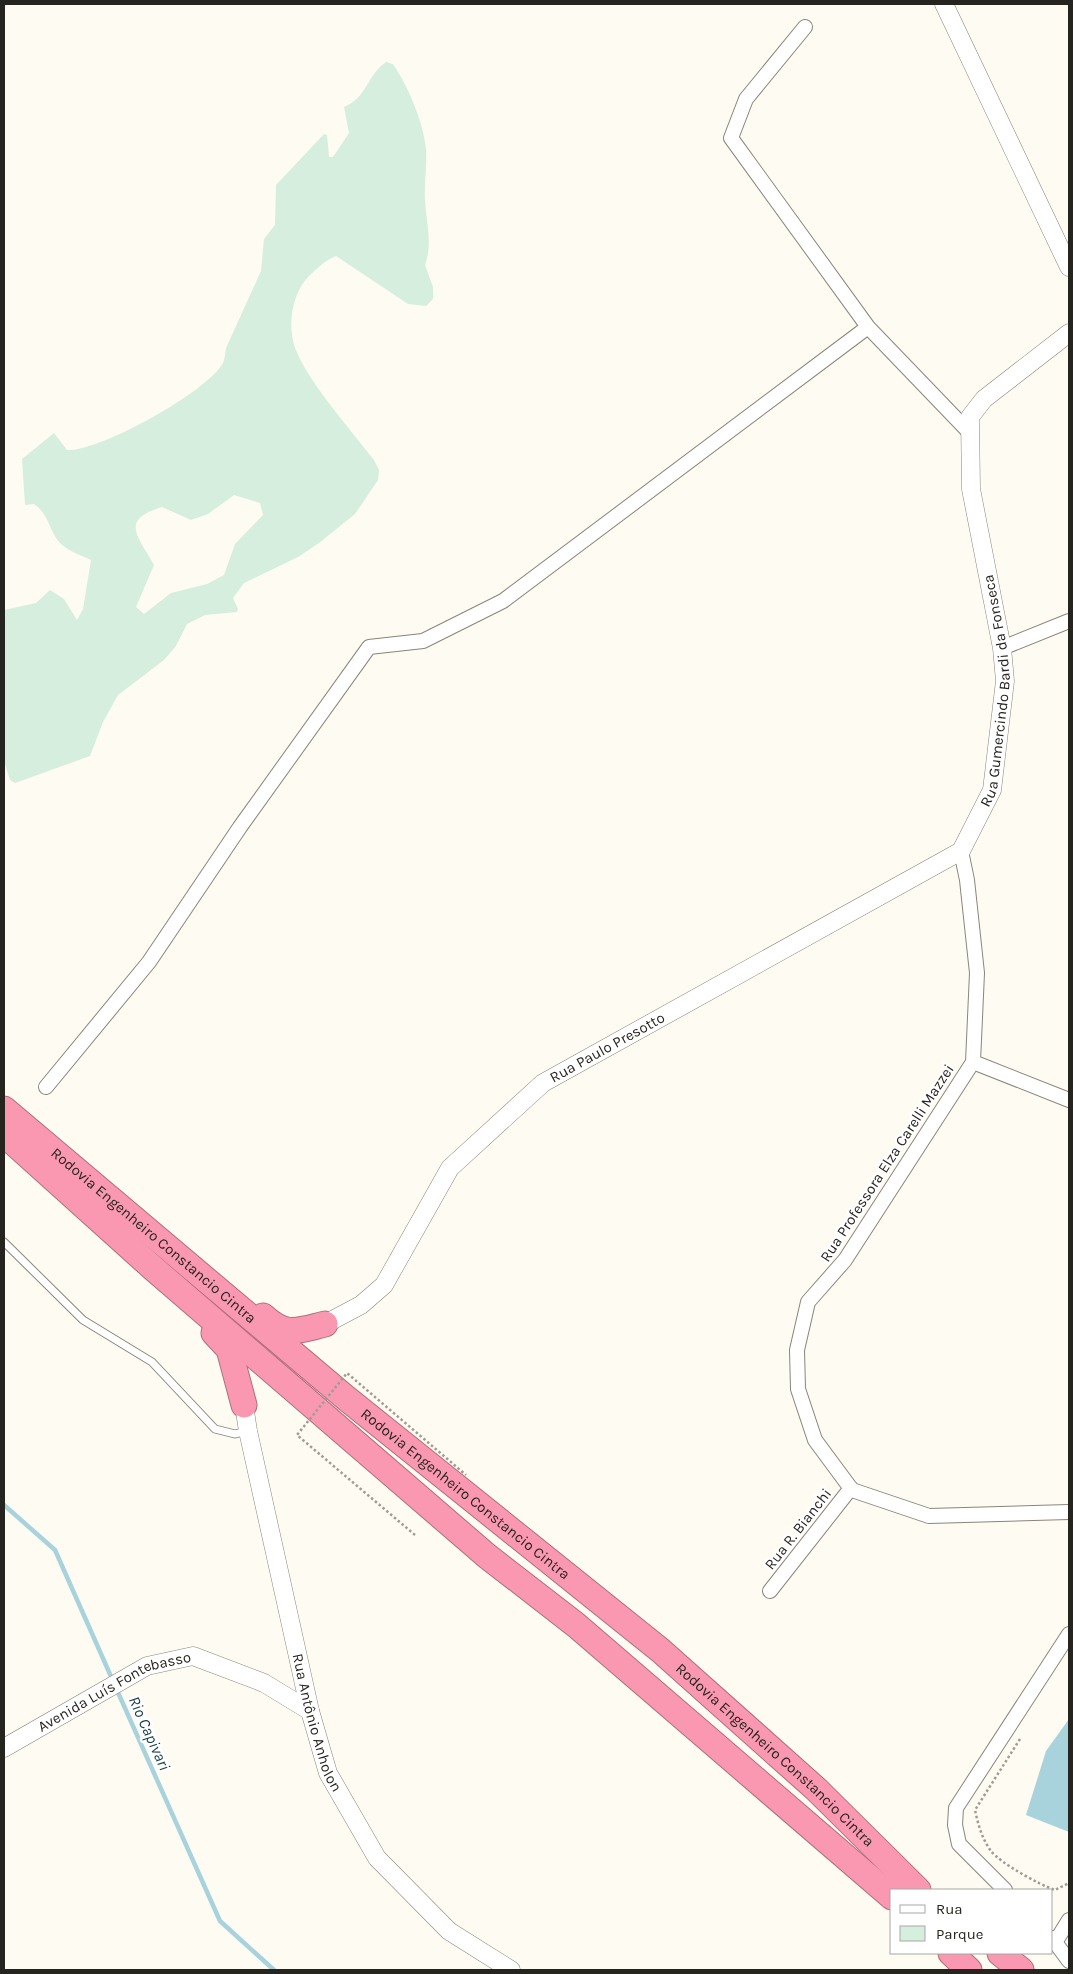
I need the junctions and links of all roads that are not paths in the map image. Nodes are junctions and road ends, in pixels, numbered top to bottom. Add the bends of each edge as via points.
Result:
1 (944, 4) edge
2 (805, 27) dead end
3 (1069, 268) edge
4 (868, 327) junction
5 (1069, 333) edge
6 (968, 432) junction
7 (1069, 621) edge
8 (1002, 648) junction
9 (961, 851) junction
10 (973, 1062) junction
11 (46, 1087) dead end
12 (1069, 1100) edge
13 (4, 1109) edge
14 (4, 1134) edge
15 (4, 1242) edge
16 (189, 1266) junction
17 (154, 1269) junction
18 (324, 1324) junction
19 (346, 1398) junction
20 (244, 1405) junction
21 (328, 1419) junction
22 (248, 1431) junction
23 (852, 1488) junction
24 (1069, 1512) edge
25 (770, 1591) dead end
26 (1069, 1634) edge
27 (310, 1711) junction
28 (4, 1748) edge
29 (896, 1869) junction
30 (917, 1889) edge
31 (922, 1889) edge
32 (1004, 1889) edge
33 (890, 1894) edge
34 (1069, 1920) edge
35 (1054, 1940) edge
36 (952, 1954) edge
37 (983, 1954) edge
38 (1001, 1954) edge
39 (1069, 1961) edge
40 (511, 1970) edge
41 (969, 1970) edge
42 (1000, 1970) edge
43 (1021, 1970) edge

1 - 3 street
2 - 4 street via 746,99 731,138
4 - 6 street
4 - 11 street via 502,600 422,640 369,646 149,962
5 - 6 street, Rua Gumercindo Bardi da Fonseca via 984,399 970,417
6 - 8 street, Rua Gumercindo Bardi da Fonseca via 971,489
7 - 8 street
8 - 9 street, Rua Gumercindo Bardi da Fonseca via 1005,681 992,790
9 - 10 street, Rua Professora Elza Carelli Mazzei via 977,973
9 - 18 street, Rua Paulo Presotto via 543,1083 450,1168 384,1285 361,1305
10 - 12 street
10 - 23 street, Rua Professora Elza Carelli Mazzei via 846,1260 808,1302 797,1350 798,1389 815,1440
13 - 16 highway, Rodovia Engenheiro Constancio Cintra
14 - 17 highway, Rodovia Engenheiro Constancio Cintra
15 - 22 lane via 84,1320 152,1362 215,1429 235,1434
16 - 18 highway via 256,1310 277,1329 298,1330
16 - 19 highway, Rodovia Engenheiro Constancio Cintra
17 - 20 highway via 229,1349
17 - 21 highway, Rodovia Engenheiro Constancio Cintra
18 - 19 highway via 300,1338 296,1343 297,1349
19 - 29 highway, Rodovia Engenheiro Constancio Cintra via 660,1650 816,1789
20 - 21 highway via 248,1380 253,1374
20 - 22 street, Rua Antônio Anholon
21 - 33 highway, Rodovia Engenheiro Constancio Cintra via 487,1556 576,1625
22 - 27 street, Rua Antônio Anholon
23 - 24 street via 929,1516
23 - 25 street, Rua R. Bianchi
26 - 32 street via 956,1808 959,1844
27 - 28 street, Avenida Luís Fontebasso via 264,1683 194,1656 147,1666
27 - 40 street, Rua Antônio Anholon via 328,1773 378,1858 449,1931
29 - 30 highway, Rodovia Engenheiro Constancio Cintra
29 - 31 highway
34 - 35 street
35 - 39 street
36 - 41 highway
37 - 42 highway
38 - 43 highway

